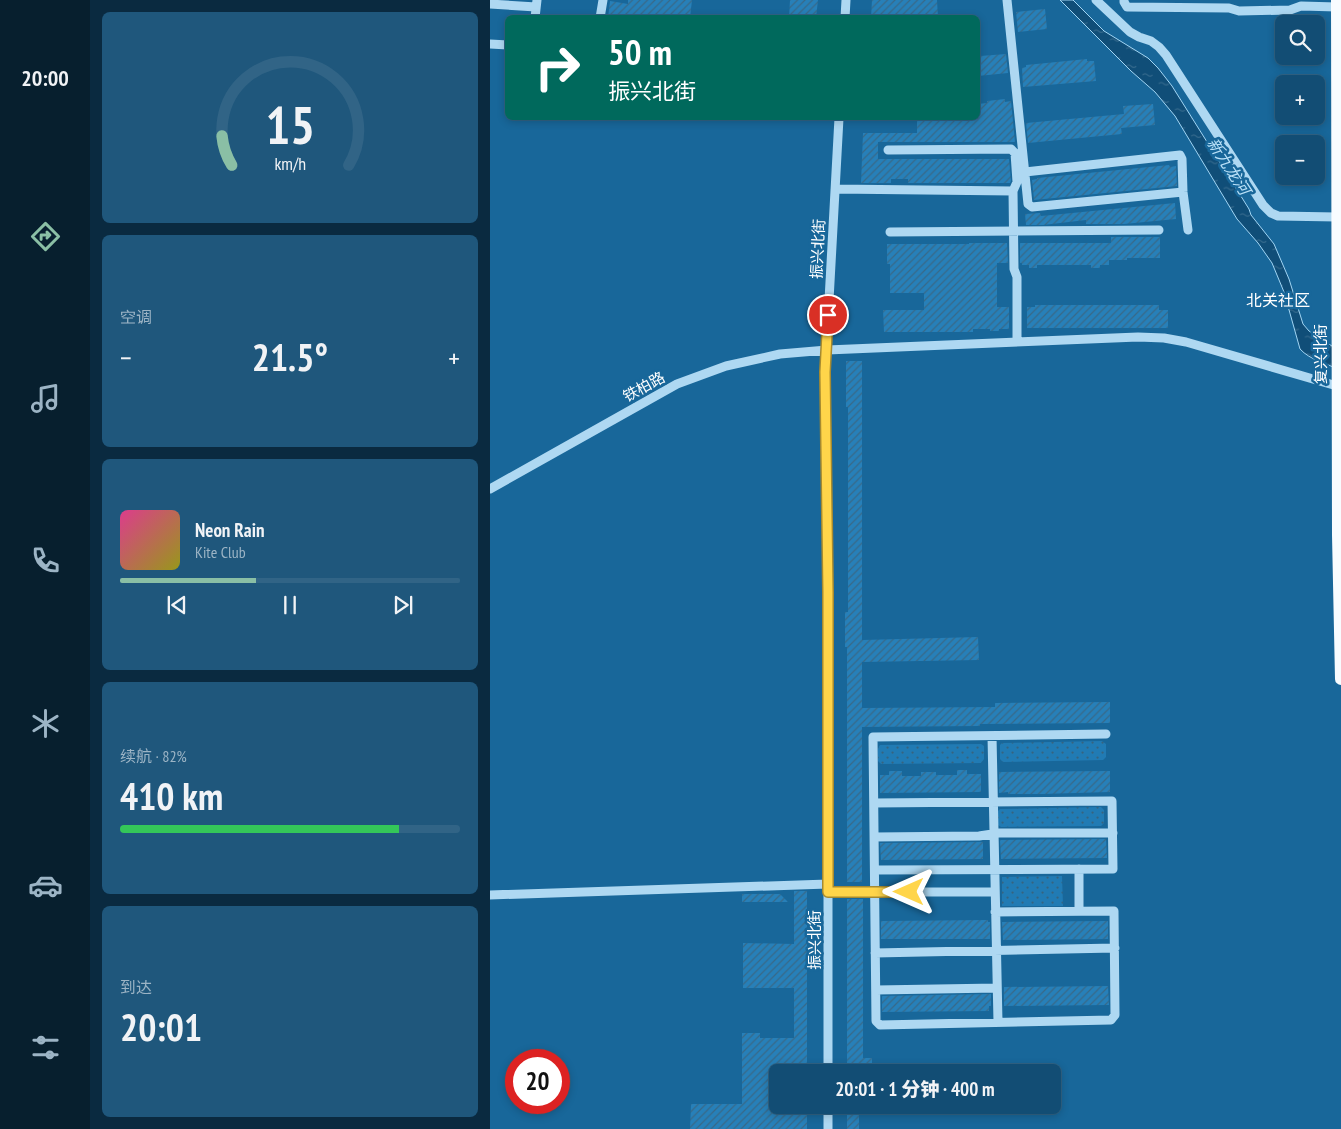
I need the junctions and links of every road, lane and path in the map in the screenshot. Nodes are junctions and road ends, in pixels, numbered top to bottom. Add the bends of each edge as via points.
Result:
1 (603, 0) edge
2 (846, 0) edge
3 (1007, 0) edge
4 (1096, 0) edge
5 (1124, 0) edge
6 (537, 3) edge
7 (1337, 3) edge
8 (490, 4) edge
9 (600, 15) edge
10 (845, 15) edge
11 (490, 44) edge
12 (505, 45) edge
13 (839, 120) edge
14 (888, 150) dead end
15 (1025, 172) junction
16 (835, 189) junction
17 (1012, 191) junction
18 (1183, 192) junction
19 (1337, 217) junction
20 (1159, 230) dead end
21 (1188, 230) dead end
22 (1013, 231) junction
23 (890, 232) dead end
24 (1017, 342) junction
25 (826, 350) junction
26 (1338, 381) junction
27 (490, 489) edge
28 (1341, 679) edge
29 (1106, 734) dead end
30 (992, 736) junction
31 (993, 802) junction
32 (874, 803) junction
33 (1113, 833) junction
34 (994, 834) junction
35 (874, 837) junction
36 (1079, 869) junction
37 (875, 870) junction
38 (994, 870) junction
39 (828, 888) junction
40 (875, 892) junction
41 (995, 892) junction
42 (490, 894) edge
43 (1079, 911) junction
44 (995, 912) junction
45 (1115, 948) junction
46 (996, 950) junction
47 (876, 953) junction
48 (997, 988) junction
49 (876, 990) junction
50 (998, 1022) junction
51 (828, 1064) edge
52 (828, 1114) edge
53 (828, 1129) edge

1 - 9 street
2 - 10 street
3 - 15 street
4 - 19 street via 1130,32 1151,41 1166,55 1271,213 1278,216
5 - 7 street via 1127,7 1229,8 1239,11 1290,10
6 - 8 street
7 - 19 main road, 复兴北街
11 - 12 street
13 - 16 street, 振兴北街
14 - 17 street via 1011,149 1015,153 1017,182
15 - 18 street via 1028,204 1032,207
15 - 18 street via 1180,156
16 - 17 street
16 - 25 street, 振兴北街
17 - 22 street
18 - 21 street
19 - 26 main road, 复兴北街
20 - 22 street
22 - 23 street
22 - 24 street
24 - 25 street, 铁柏路
24 - 26 street, 铁柏路 via 1164,338
25 - 27 street, 铁柏路 via 780,354 726,366 677,384
25 - 39 street, 振兴北街
26 - 28 main road, 复兴北街
29 - 30 street
30 - 31 street
30 - 32 street via 873,737
31 - 32 street
31 - 33 street via 1112,801
31 - 34 street
32 - 35 street
33 - 34 street
33 - 36 street via 1113,869
34 - 35 street
34 - 38 street
35 - 37 street
36 - 38 street
36 - 43 street
37 - 38 street
37 - 40 street
38 - 41 street
39 - 40 street
39 - 42 street
39 - 51 street, 振兴北街
40 - 41 street
40 - 47 street
41 - 44 street
43 - 44 street
43 - 45 street via 1114,911
44 - 46 street
45 - 46 street
45 - 50 street via 1115,1015 1111,1020
46 - 47 street
46 - 48 street
47 - 49 street
48 - 49 street
48 - 50 street
49 - 50 street via 876,1021 880,1025
52 - 53 street

